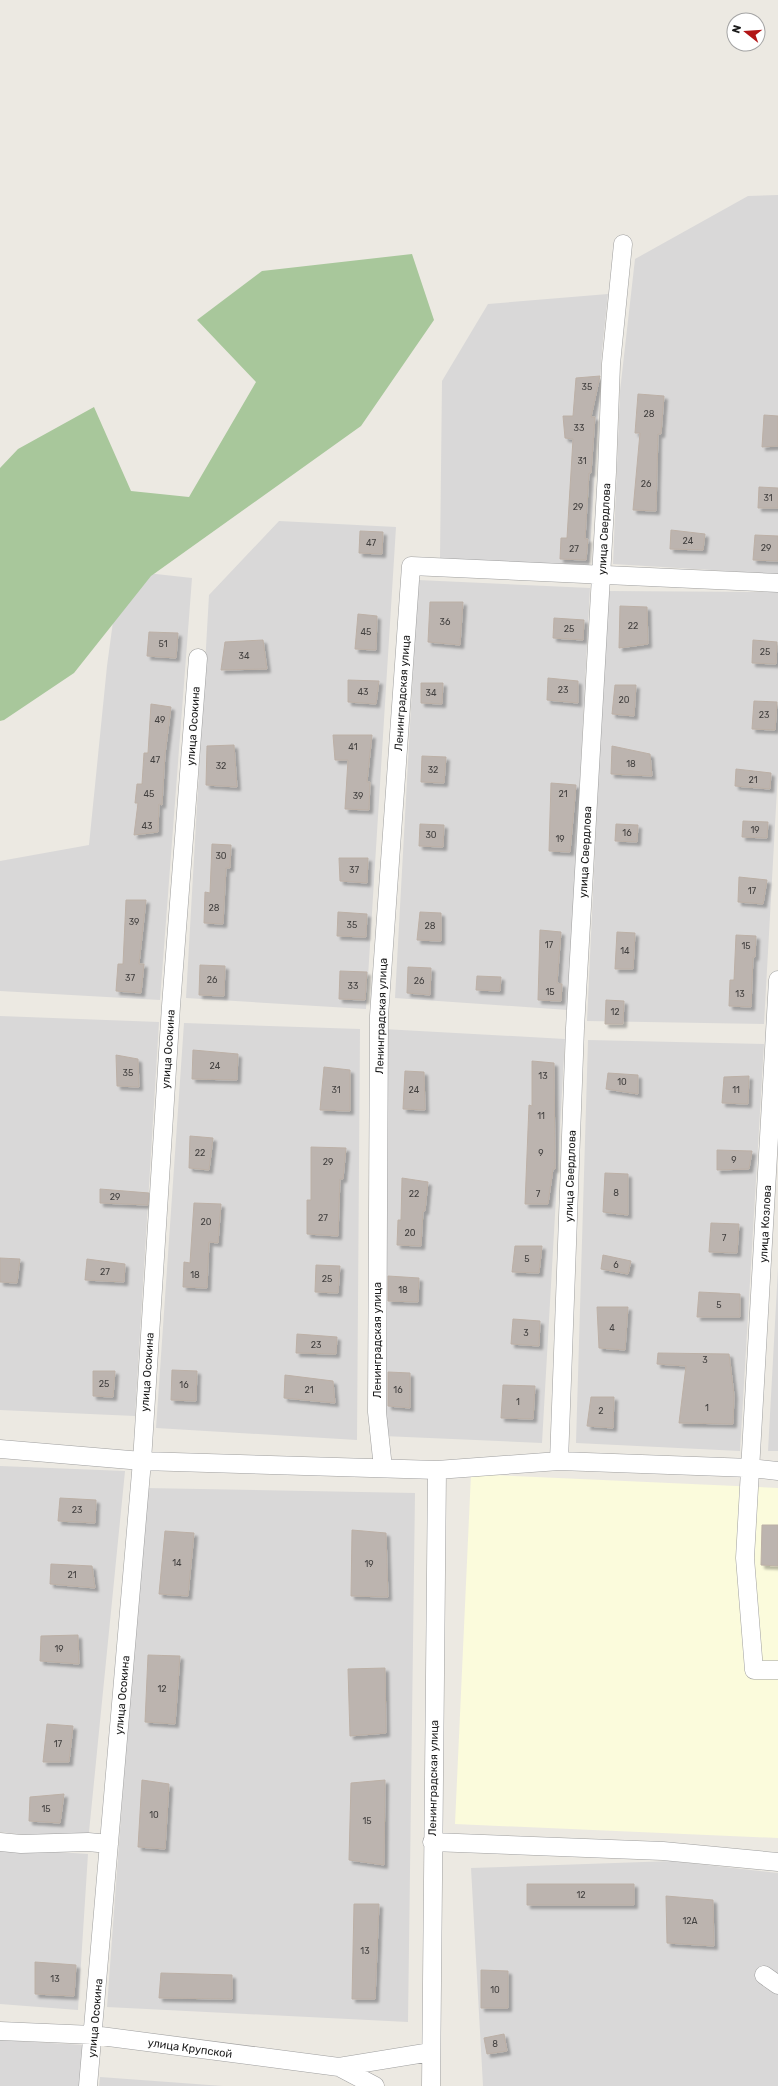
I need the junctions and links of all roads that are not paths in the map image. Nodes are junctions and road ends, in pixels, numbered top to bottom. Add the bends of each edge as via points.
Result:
1 (623, 244) dead end
2 (601, 574) junction
3 (778, 583) edge
4 (198, 658) dead end
5 (778, 980) edge
6 (0, 1448) edge
7 (142, 1461) junction
8 (559, 1461) junction
9 (384, 1468) junction
10 (752, 1468) junction
11 (437, 1470) junction
12 (778, 1471) edge
13 (778, 1670) edge
14 (0, 1842) edge
15 (432, 1842) junction
16 (109, 1844) junction
17 (778, 1862) edge
18 (0, 2031) edge
19 (93, 2035) junction
20 (431, 2052) junction
21 (339, 2067) junction
22 (88, 2086) edge
23 (375, 2086) edge
24 (431, 2086) edge

1 - 2 street, улица Свердлова via 611,364
2 - 3 street
2 - 8 street, улица Свердлова via 575,1028
2 - 9 street, Ленинградская улица via 411,566 378,1016 377,1412
4 - 7 street, улица Осокина via 171,1006
5 - 10 street, улица Козлова
6 - 7 street
7 - 9 street
7 - 16 street, улица Осокина
8 - 10 street
8 - 11 street
9 - 11 street
10 - 12 street
10 - 13 street, улица Козлова via 745,1558 754,1670
11 - 15 street, Ленинградская улица
14 - 16 street
15 - 17 street via 663,1851
15 - 20 street, Ленинградская улица
16 - 19 street, улица Осокина
18 - 19 street, улица Крупской
19 - 21 street, улица Крупской
19 - 22 street, улица Осокина
20 - 21 street
20 - 24 street, Ленинградская улица
21 - 23 street, улица Крупской

